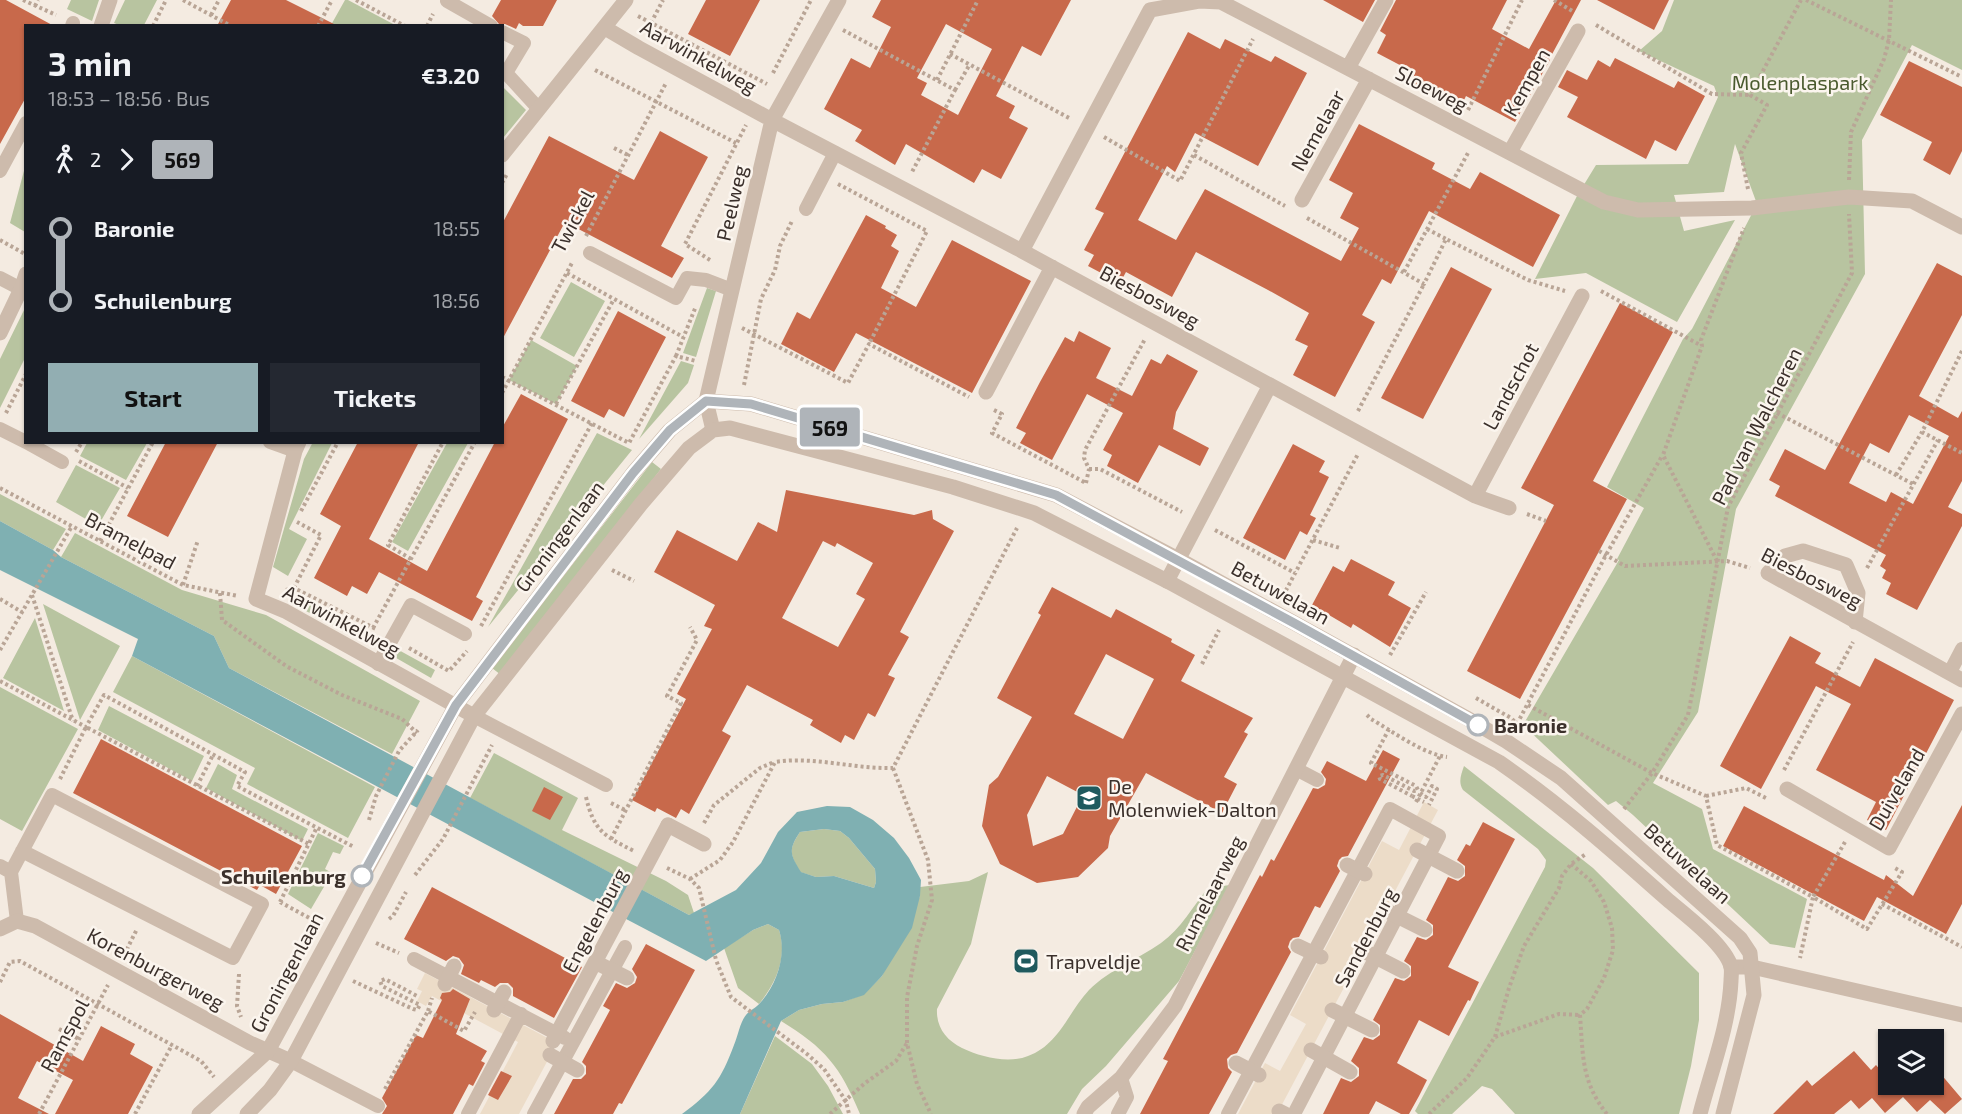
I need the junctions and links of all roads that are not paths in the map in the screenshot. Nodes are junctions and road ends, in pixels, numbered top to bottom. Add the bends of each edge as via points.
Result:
1 (110, 0) edge
2 (626, 0) edge
3 (839, 0) edge
4 (1386, 0) edge
5 (447, 1) edge
6 (1147, 5) edge
7 (102, 24) edge
8 (488, 24) edge
9 (1581, 25) road end
10 (605, 28) junction
11 (504, 33) edge
12 (1348, 68) junction
13 (1369, 79) junction
14 (538, 108) junction
15 (772, 120) junction
16 (24, 127) edge
17 (504, 152) edge
18 (1510, 152) junction
19 (835, 153) junction
20 (0, 171) edge
21 (1298, 206) road end
22 (806, 209) road end
23 (1962, 227) edge
24 (1022, 251) junction
25 (590, 253) dead end
26 (1052, 267) junction
27 (0, 278) edge
28 (24, 280) edge
29 (21, 289) junction
30 (732, 291) junction
31 (1582, 296) road end
32 (0, 333) edge
33 (1270, 385) junction
34 (987, 399) road end
35 (706, 401) junction
36 (0, 429) edge
37 (713, 430) junction
38 (24, 441) edge
39 (31, 444) edge
40 (281, 444) edge
41 (297, 447) edge
42 (68, 460) road end
43 (1475, 496) junction
44 (1509, 508) dead end
45 (1178, 559) junction
46 (1167, 581) junction
47 (1858, 624) junction
48 (467, 640) road end
49 (1962, 649) edge
50 (1354, 655) junction
51 (378, 664) junction
52 (1343, 676) junction
53 (1956, 676) edge
54 (456, 705) junction
55 (1962, 714) edge
56 (474, 716) junction
57 (1296, 769) junction
58 (1317, 780) dead end
59 (606, 784) dead end
60 (1780, 786) road end
61 (1373, 809) dead end
62 (1386, 816) junction
63 (704, 844) dead end
64 (1417, 850) dead end
65 (22, 851) junction
66 (1347, 865) dead end
67 (6, 869) edge
68 (1457, 871) dead end
69 (1365, 874) dead end
70 (1385, 910) dead end
71 (17, 921) junction
72 (0, 929) edge
73 (1425, 930) dead end
74 (1298, 946) dead end
75 (625, 947) dead end
76 (1364, 951) dead end
77 (1321, 957) dead end
78 (414, 959) road end
79 (596, 962) junction
80 (454, 966) dead end
81 (1731, 967) junction
82 (1752, 967) junction
83 (1403, 971) dead end
84 (627, 978) dead end
85 (444, 984) dead end
86 (504, 992) dead end
87 (494, 1010) dead end
88 (1332, 1010) dead end
89 (521, 1014) junction
90 (1962, 1016) edge
91 (1372, 1030) dead end
92 (572, 1042) junction
93 (1311, 1050) dead end
94 (268, 1051) junction
95 (291, 1061) junction
96 (1236, 1063) dead end
97 (577, 1070) dead end
98 (1350, 1072) dead end
99 (1259, 1075) dead end
100 (1122, 1078) junction
101 (1286, 1113) edge
102 (199, 1114) edge
103 (247, 1114) edge
104 (360, 1114) edge
105 (468, 1114) edge
106 (534, 1114) edge
107 (1084, 1114) edge
108 (1118, 1114) edge
109 (1228, 1114) edge
110 (1700, 1114) edge
111 (1723, 1114) edge

1 - 7 street
2 - 10 street, Aarwinkelweg
3 - 15 street, Peelweg
4 - 12 street
5 - 8 lane
6 - 12 street, Sloeweg via 1221,2
6 - 24 street, Sloeweg
9 - 18 street, Kempen
10 - 14 street, Aarwinkelweg
10 - 15 street, Aarwinkelweg
11 - 14 lane via 524,43 506,74
12 - 13 street, Sloeweg
13 - 18 street, Sloeweg
13 - 21 street, Nemelaar
14 - 17 street, Aarwinkelweg
15 - 19 street, Biesbosweg
15 - 30 street, Peelweg
16 - 20 lane
18 - 23 street, Sloeweg via 1604,202 1638,210 1752,208 1849,197 1911,201
19 - 22 lane
19 - 24 street, Biesbosweg
24 - 26 street, Biesbosweg
25 - 30 lane, Twickel via 676,298 687,278 706,280
26 - 33 street, Biesbosweg
26 - 34 street
27 - 29 lane
28 - 29 street
29 - 32 street
30 - 35 street, Peelweg
31 - 43 street, Landschot
33 - 43 street, Biesbosweg
33 - 45 street
35 - 37 street, Peelweg
35 - 45 street, Betuwelaan via 751,404 1056,495
35 - 54 street, Groningenlaan via 670,430 633,473
36 - 38 lane
37 - 46 street, Betuwelaan via 730,428 953,487 1034,513
37 - 56 street via 689,448 641,504
39 - 42 lane
40 - 41 lane
41 - 51 street, Aarwinkelweg via 256,599 285,611
43 - 44 street, Biesbosweg
45 - 46 street
45 - 50 street, Betuwelaan
46 - 52 street, Betuwelaan
47 - 47 street, Biesbosweg via 1858,593 1846,565 1803,551 1785,556 1768,573
47 - 53 street, Biesbosweg
48 - 51 lane via 411,605
49 - 53 lane
50 - 52 street, Rumelaarweg
50 - 82 street, Betuwelaan via 1506,741 1561,778 1740,938 1750,952
51 - 54 street, Aarwinkelweg
52 - 57 street, Rumelaarweg
52 - 81 street, Betuwelaan via 1499,762 1549,797 1704,931
54 - 56 street
54 - 94 street, Groningenlaan
55 - 60 street, Duiveland via 1889,848
56 - 59 lane
56 - 95 street
57 - 58 lane
57 - 100 street, Rumelaarweg via 1175,1006
61 - 62 lane, Sandenburg
62 - 101 lane, Sandenburg via 1390,809 1439,836
62 - 109 lane, Sandenburg
63 - 79 street, Engelenburg, bridge via 668,825
64 - 68 street, bridge
65 - 65 lane via 52,795 262,904 233,958
65 - 67 lane
66 - 69 street, bridge
67 - 71 lane
70 - 73 street, bridge
71 - 72 street
71 - 94 street, Korenburgerweg via 34,926
74 - 77 street, bridge
75 - 92 lane, Engelenburg
76 - 83 street, bridge
78 - 89 lane
79 - 84 street, bridge
79 - 97 street, Engelenburg, bridge via 552,1048
80 - 85 street, bridge
81 - 82 street
81 - 110 street via 1725,1023
82 - 90 street
82 - 111 street, Betuwelaan via 1754,995
86 - 87 street, bridge
88 - 91 street, bridge
89 - 92 lane
89 - 105 lane
92 - 106 lane, Engelenburg
93 - 98 street, bridge
94 - 95 street, Korenburgerweg
94 - 102 street, Groningenlaan
95 - 103 street
95 - 104 lane via 374,1104
96 - 99 street, bridge
100 - 107 street, Rumelaarweg
100 - 108 lane via 1127,1096

